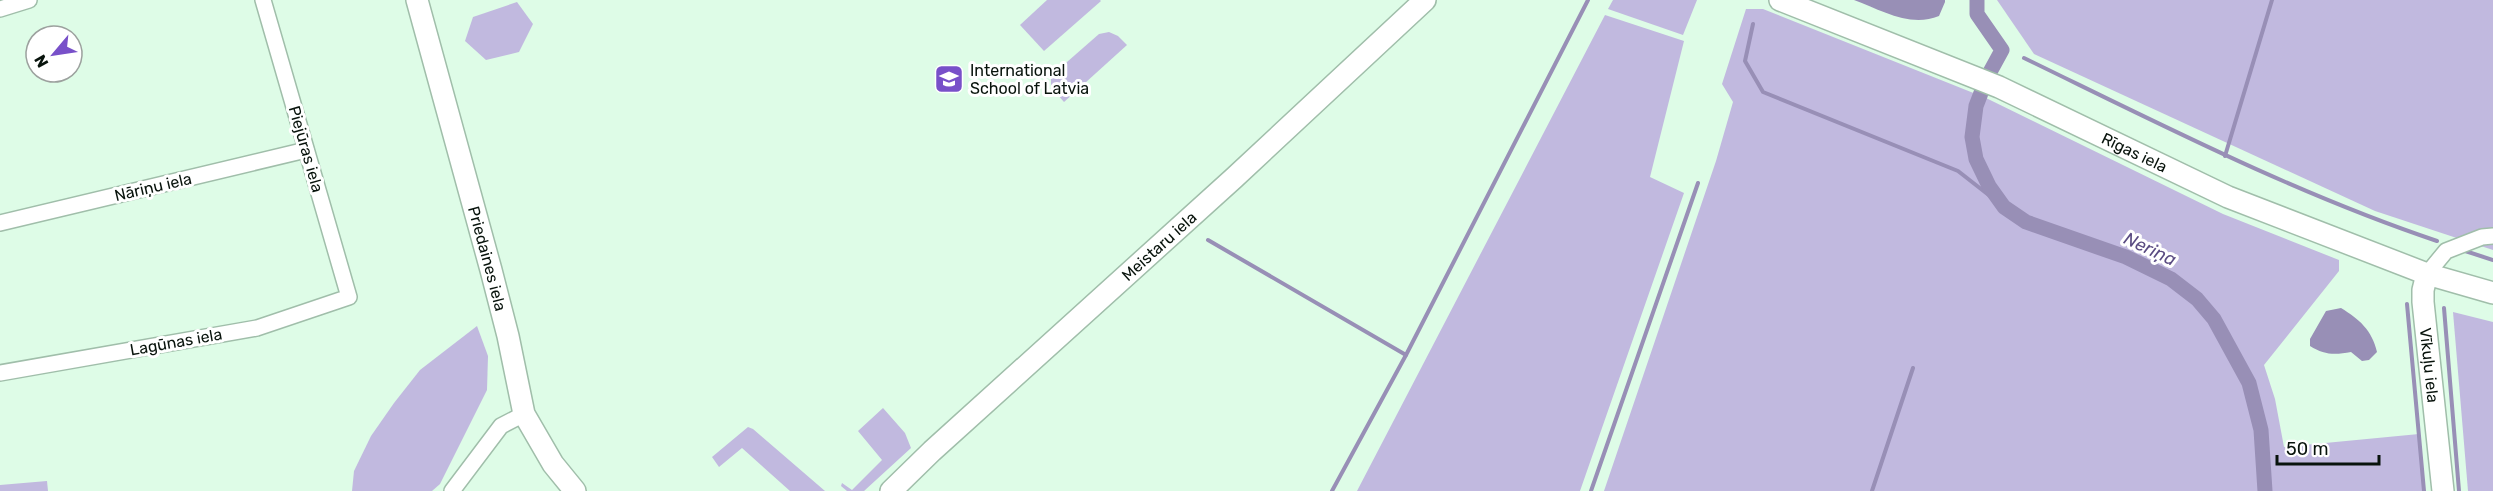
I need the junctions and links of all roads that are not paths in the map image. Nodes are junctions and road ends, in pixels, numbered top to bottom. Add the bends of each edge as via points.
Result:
1 (29, 0) edge
2 (264, 0) edge
3 (417, 0) edge
4 (1425, 0) edge
5 (1780, 0) edge
6 (0, 9) edge
7 (306, 150) junction
8 (0, 223) edge
9 (2493, 236) edge
10 (2427, 274) junction
11 (2493, 293) edge
12 (349, 297) joint
13 (0, 373) edge
14 (524, 414) junction
15 (452, 491) edge
16 (575, 491) edge
17 (891, 491) edge
18 (2443, 491) edge

1 - 6 street
2 - 7 street, Piejūras iela
3 - 14 street, Priedaines iela via 500,303
4 - 17 street, Meistaru iela
5 - 10 street, Rīgas iela via 1999,87 2228,197
7 - 8 street, Nāriņu iela
7 - 12 street, Piejūras iela
9 - 10 street via 2446,251
10 - 11 street, Rīgas iela
10 - 18 street, Vīkuļu iela via 2423,302
12 - 13 street, Lagūnas iela via 257,328
14 - 15 street via 501,426
14 - 16 street, Priedaines iela via 553,464

